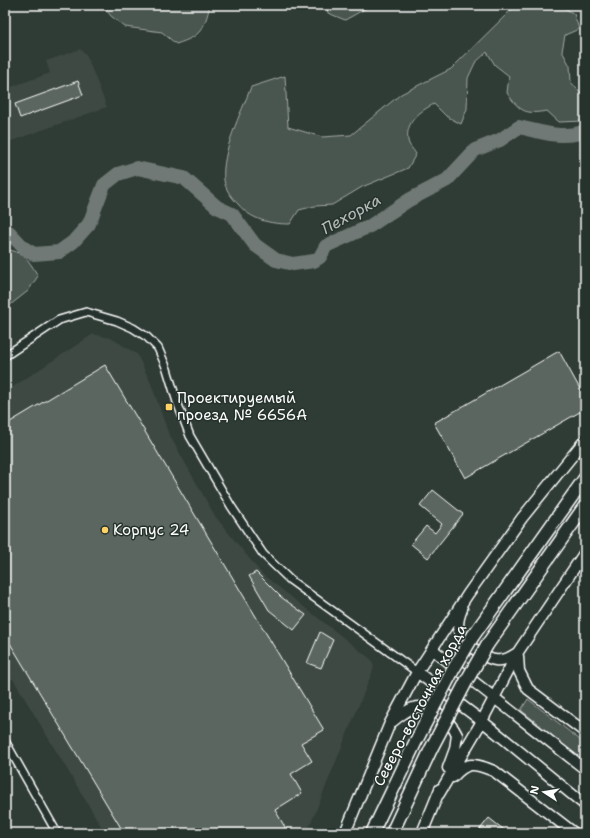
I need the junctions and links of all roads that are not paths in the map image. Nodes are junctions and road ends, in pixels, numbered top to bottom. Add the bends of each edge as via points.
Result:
1 (5, 356) edge
2 (585, 440) edge
3 (585, 478) edge
4 (585, 506) edge
5 (585, 552) edge
6 (468, 594) junction
7 (432, 649) junction
8 (518, 652) junction
9 (417, 672) junction
10 (494, 697) junction
11 (482, 721) junction
12 (390, 723) junction
13 (585, 732) edge
14 (5, 742) edge
15 (585, 770) edge
16 (439, 794) junction
17 (585, 805) edge
18 (57, 833) edge
19 (345, 833) edge
20 (372, 833) edge
21 (392, 833) edge
22 (422, 833) edge
23 (574, 833) edge

1 - 9 street via 59,320 86,312 127,325 147,337 158,348 190,436 263,554 290,580
2 - 6 street via 522,518
3 - 20 highway, Северо-восточная хорда, bridge via 473,636 416,741
4 - 21 highway, Северо-восточная хорда, bridge via 487,645 431,749
5 - 8 street
6 - 7 street
6 - 8 street via 459,615 458,628 464,642 488,659 505,660
7 - 9 street
7 - 10 street
8 - 10 street
8 - 13 street via 518,668 528,689
9 - 11 street
9 - 12 street
10 - 11 street
10 - 15 street
11 - 16 street
11 - 17 street
12 - 16 street via 410,709 422,707 428,708 453,726 458,735
12 - 19 street
14 - 18 street
16 - 22 street
16 - 23 street via 460,769 468,764 480,766 494,771

